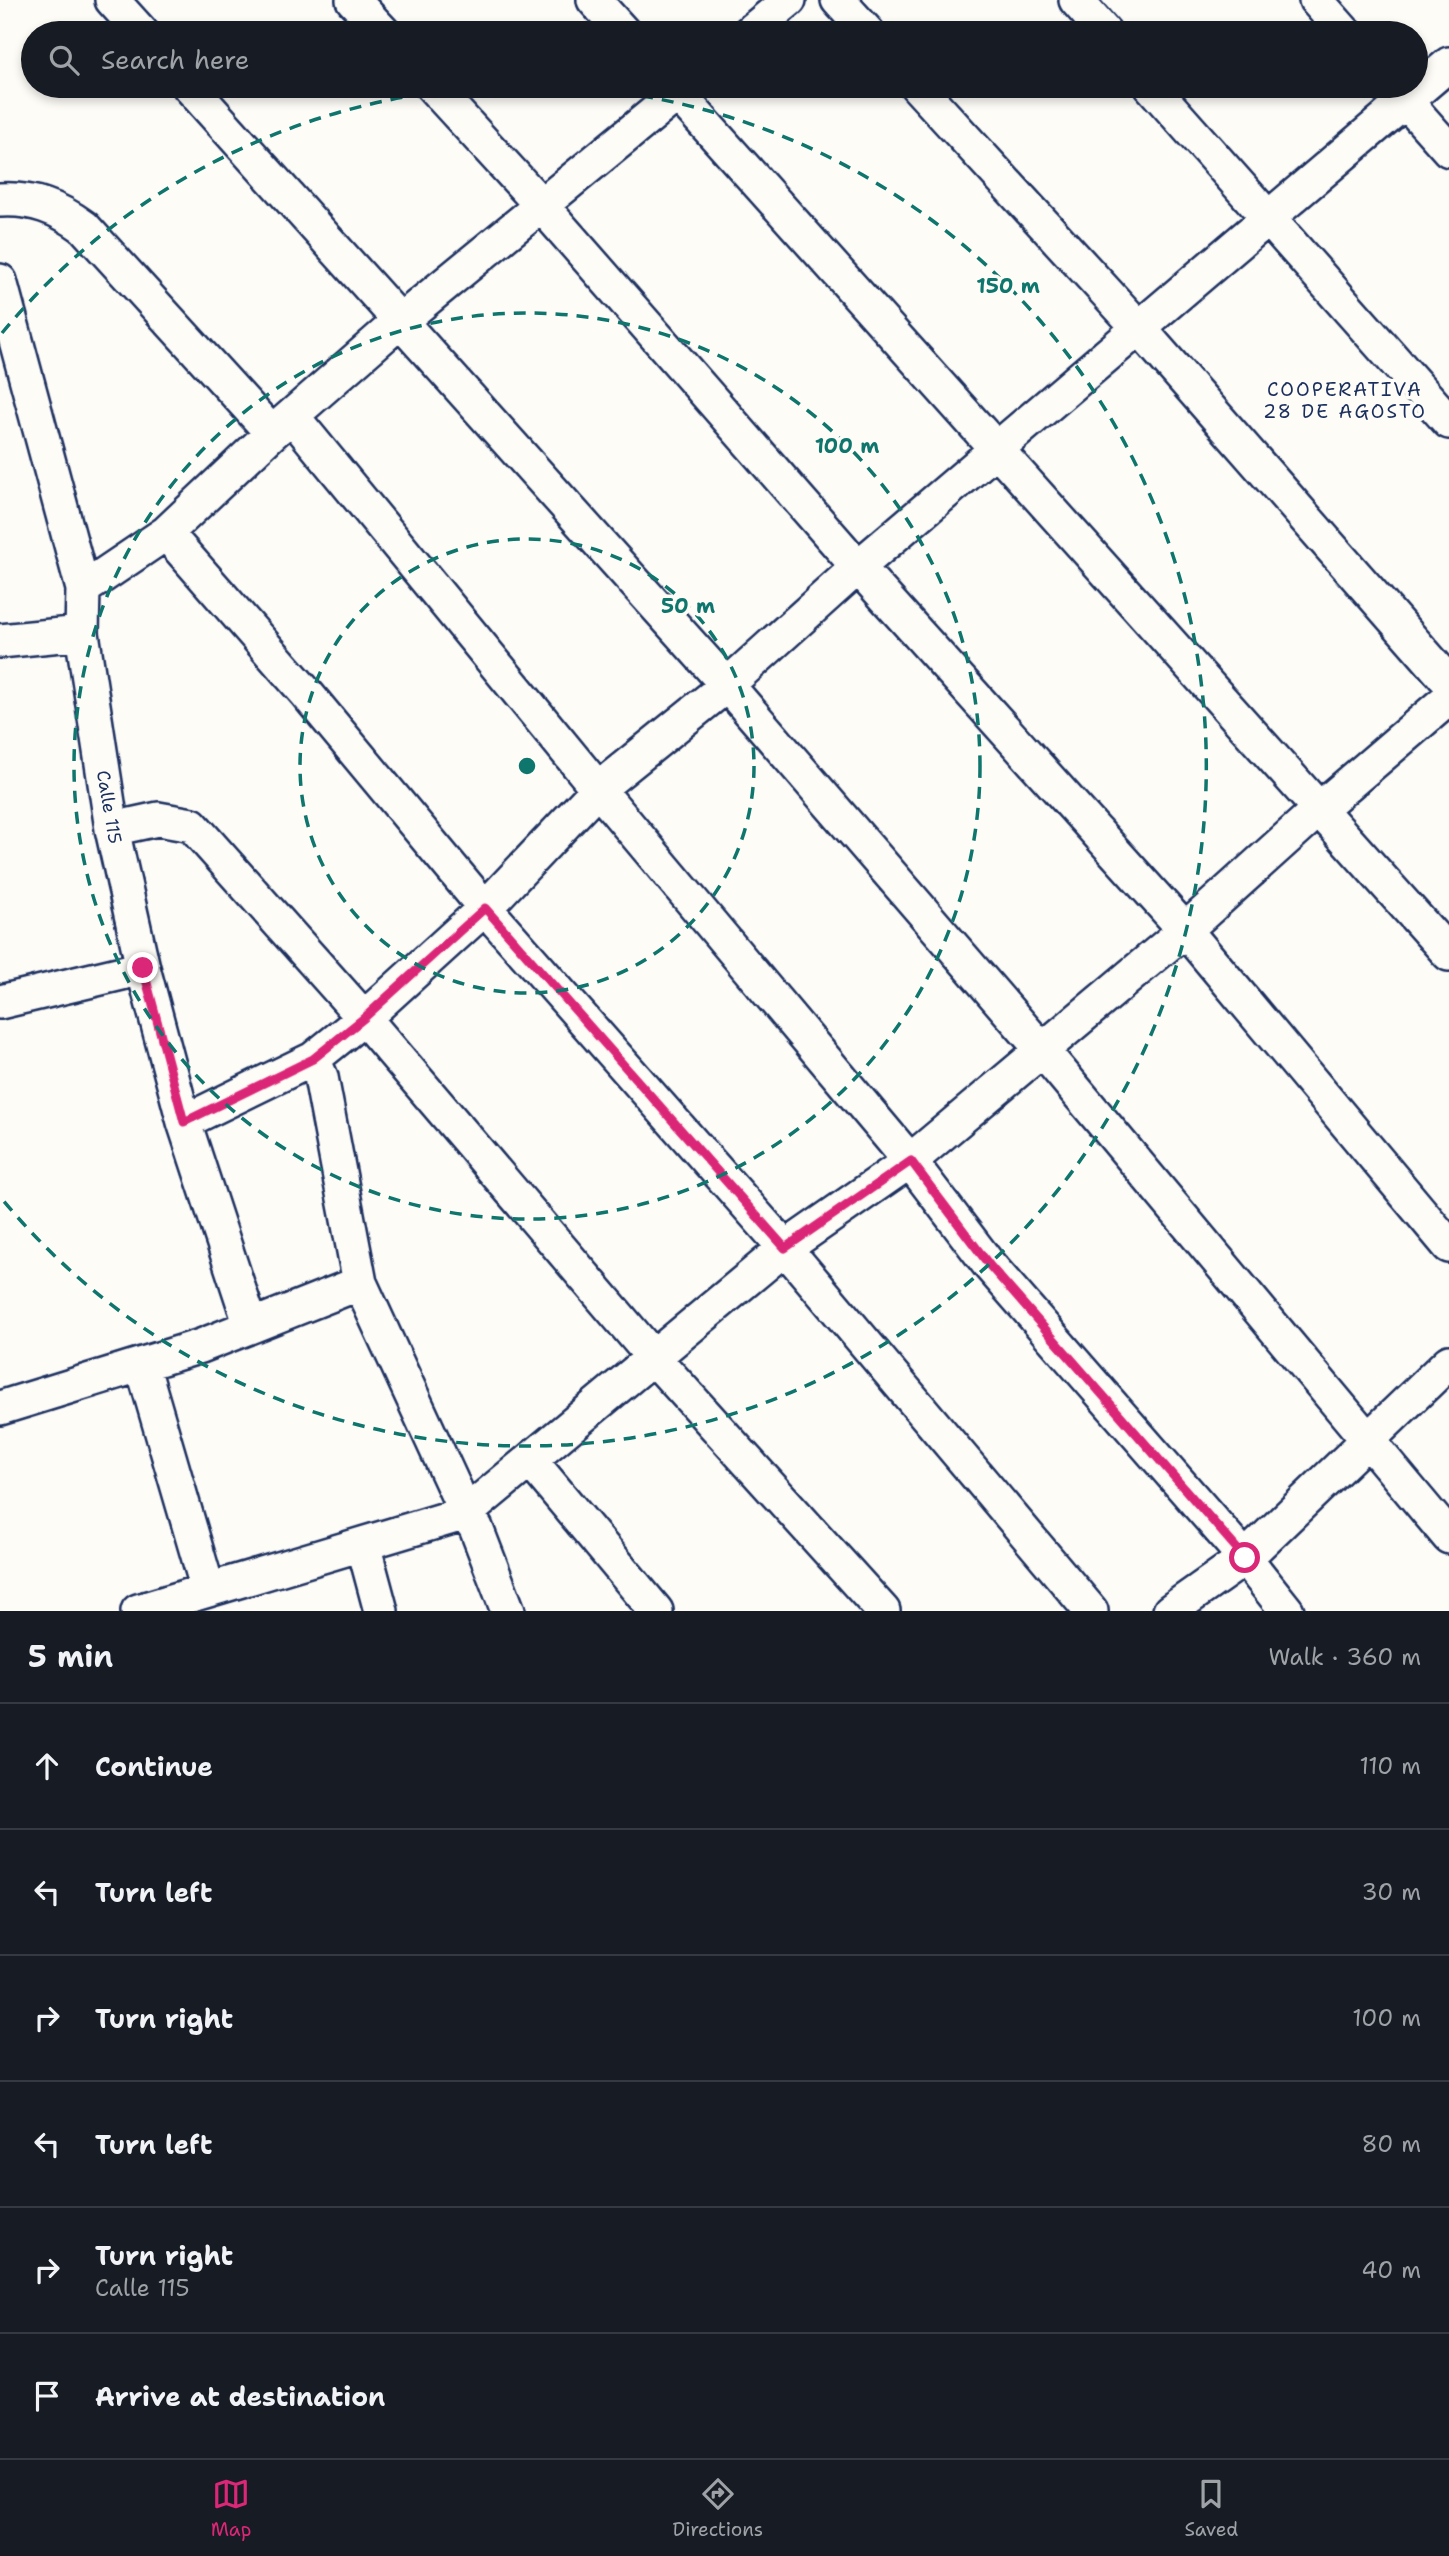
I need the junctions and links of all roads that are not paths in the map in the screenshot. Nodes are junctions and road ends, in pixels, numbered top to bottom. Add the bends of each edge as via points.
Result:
1 (113, 0) edge
2 (353, 0) edge
3 (594, 0) edge
4 (789, 0) edge
5 (838, 0) edge
6 (1076, 0) edge
7 (1316, 0) edge
8 (131, 21) edge
9 (373, 21) edge
10 (613, 21) edge
11 (764, 21) edge
12 (858, 21) edge
13 (1094, 21) edge
14 (1334, 21) edge
15 (1449, 64) edge
16 (1428, 76) edge
17 (200, 98) edge
18 (443, 98) edge
19 (667, 98) edge
20 (688, 98) edge
21 (928, 98) edge
22 (1162, 98) edge
23 (1393, 98) edge
24 (1402, 98) edge
25 (1449, 150) edge
26 (0, 200) edge
27 (542, 206) junction
28 (1268, 218) junction
29 (0, 281) edge
30 (399, 322) junction
31 (1139, 328) junction
32 (1449, 422) edge
33 (282, 425) junction
34 (997, 450) junction
35 (166, 533) junction
36 (858, 567) junction
37 (83, 589) junction
38 (82, 632) junction
39 (0, 641) edge
40 (1449, 682) edge
41 (727, 685) junction
42 (1449, 698) edge
43 (598, 789) junction
44 (1318, 810) junction
45 (111, 829) junction
46 (485, 908) junction
47 (1185, 930) junction
48 (1449, 954) edge
49 (143, 968) junction
50 (0, 1002) edge
51 (364, 1018) junction
52 (1043, 1051) junction
53 (313, 1059) junction
54 (184, 1122) junction
55 (911, 1161) junction
56 (1449, 1246) edge
57 (785, 1248) junction
58 (360, 1283) junction
59 (251, 1326) junction
60 (653, 1357) junction
61 (1449, 1362) edge
62 (142, 1364) junction
63 (0, 1408) edge
64 (1366, 1441) junction
65 (530, 1460) junction
66 (466, 1513) junction
67 (1449, 1537) edge
68 (363, 1544) junction
69 (1245, 1558) junction
70 (208, 1590) junction
71 (138, 1611) edge
72 (381, 1611) edge
73 (509, 1611) edge
74 (656, 1611) edge
75 (883, 1611) edge
76 (1091, 1611) edge
77 (1170, 1611) edge
78 (1287, 1611) edge

1 - 8 street
2 - 9 street
3 - 10 street
4 - 11 street
5 - 12 street
6 - 13 street
7 - 14 street
15 - 16 street
17 - 30 street
18 - 27 street
19 - 27 street
20 - 34 street
21 - 31 street
22 - 28 street
23 - 28 street
24 - 25 street
26 - 33 street via 49,206 68,215
27 - 30 street
27 - 36 street
28 - 31 street
28 - 32 street
29 - 37 street, Calle 115
30 - 33 street
30 - 41 street
31 - 34 street
31 - 40 street
33 - 35 street
33 - 43 street
34 - 36 street
34 - 44 street
35 - 37 street
35 - 46 street
36 - 41 street
36 - 47 street
37 - 38 street, Calle 115
38 - 39 street
38 - 45 street, Calle 115
41 - 43 street
41 - 52 street
42 - 44 street
43 - 46 street
43 - 55 street
44 - 47 street
44 - 48 street
45 - 49 street, Calle 115
45 - 51 street via 159,818 192,825
46 - 51 street
46 - 57 street
47 - 52 street
47 - 56 street
49 - 50 street
49 - 54 street, Calle 115
51 - 53 street
51 - 60 street
52 - 55 street
52 - 64 street
53 - 54 street
53 - 58 street via 321,1077
54 - 59 street, Calle 115
55 - 57 street
55 - 69 street via 990,1266
57 - 60 street
57 - 76 street
58 - 59 street
58 - 66 street
59 - 62 street
60 - 65 street
60 - 75 street
61 - 64 street
62 - 63 street
62 - 70 street
64 - 67 street
64 - 69 street
65 - 66 street
65 - 74 street
66 - 68 street
66 - 73 street
68 - 70 street
68 - 72 street
69 - 77 street
69 - 78 street
70 - 71 street

